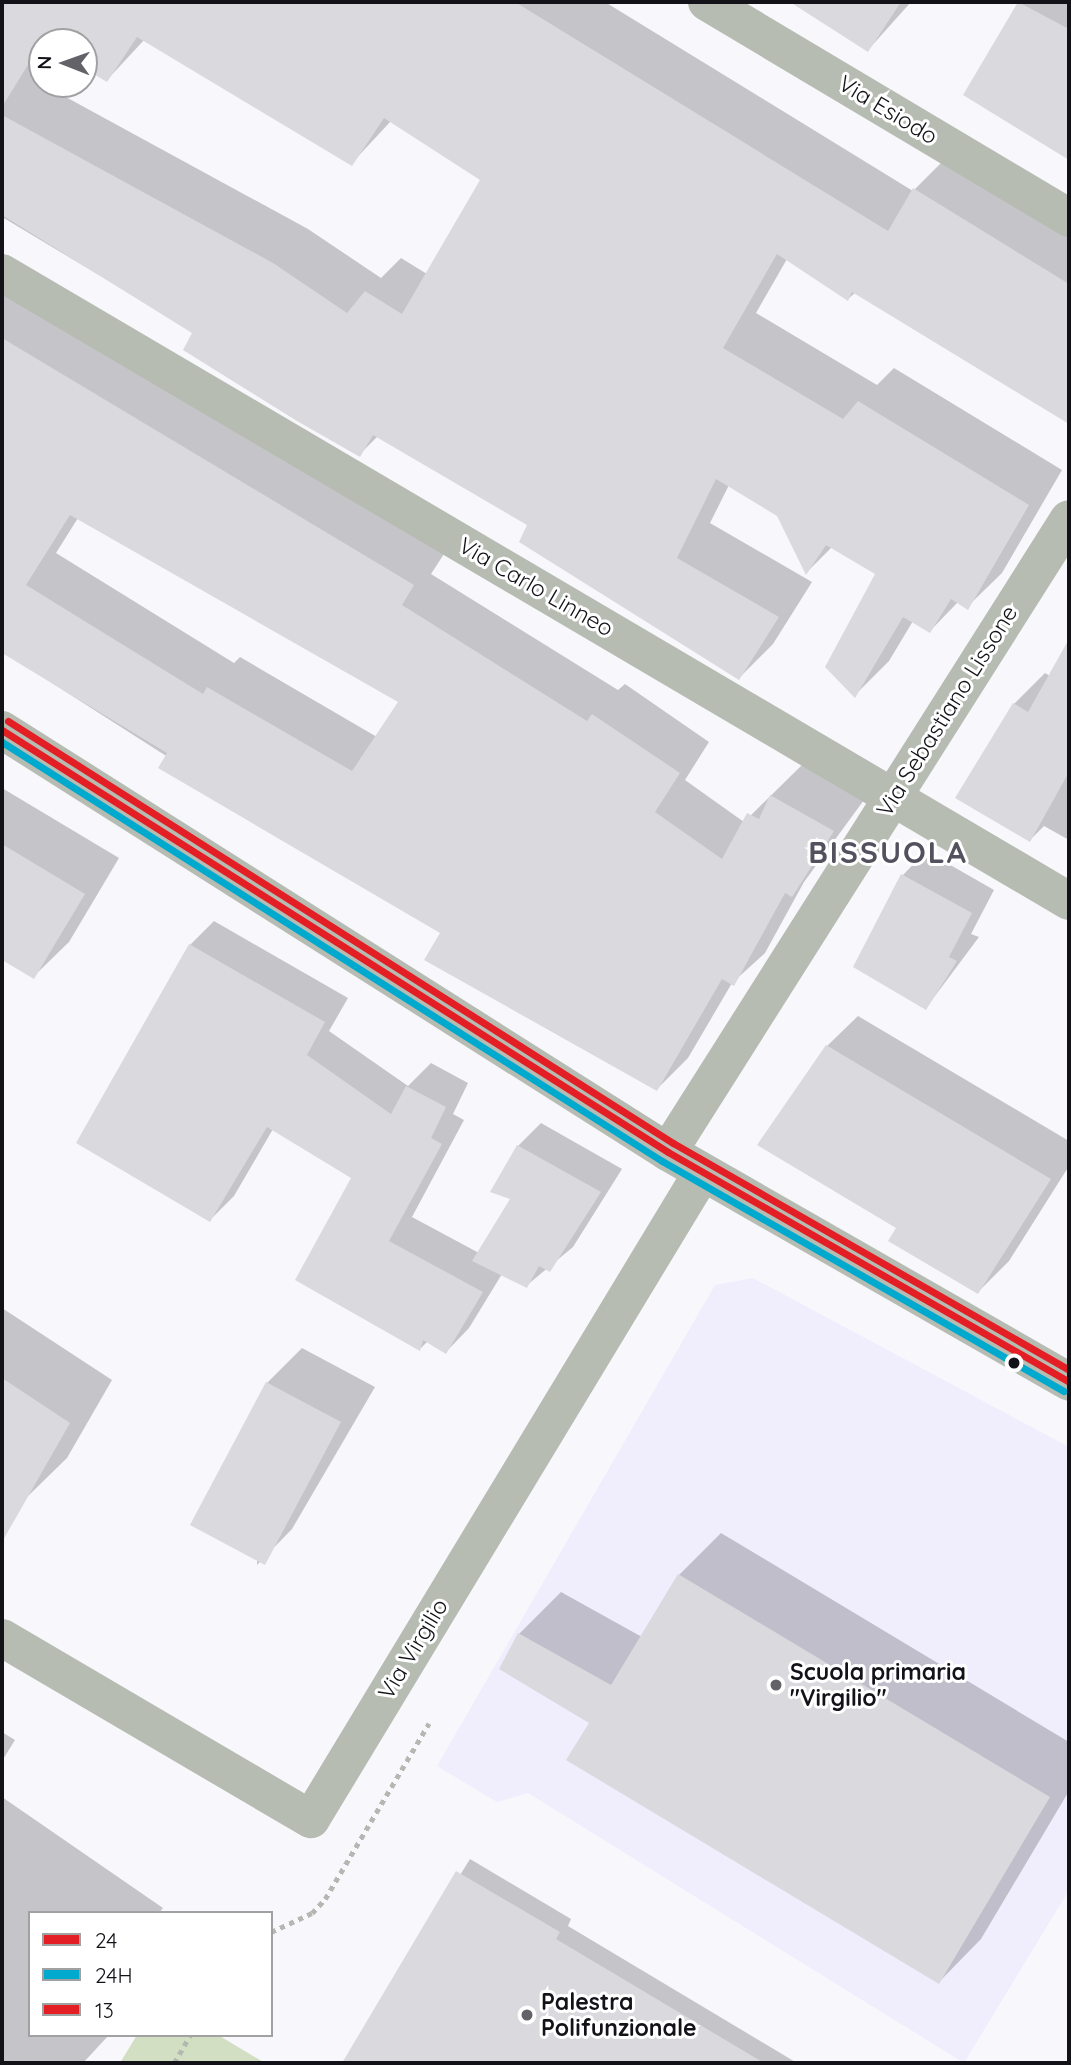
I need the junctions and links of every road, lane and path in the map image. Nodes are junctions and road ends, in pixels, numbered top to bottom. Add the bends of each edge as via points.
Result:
1 (707, 2) edge
2 (1069, 218) edge
3 (2, 273) edge
4 (1069, 519) edge
5 (2, 730) edge
6 (893, 797) junction
7 (1069, 901) edge
8 (668, 1152) junction
9 (702, 1173) junction
10 (1069, 1382) edge
11 (2, 1638) edge
12 (190, 2037) edge
13 (174, 2063) edge

1 - 2 street, Via Esiodo
3 - 6 street, Via Carlo Linneo
4 - 6 street, Via Sebastiano Lissone
5 - 8 street
6 - 7 street, Via Carlo Linneo
6 - 8 street, Via Sebastiano Lissone
8 - 9 street
9 - 10 street
9 - 11 street, Via Virgilio via 310,1819
12 - 13 path

